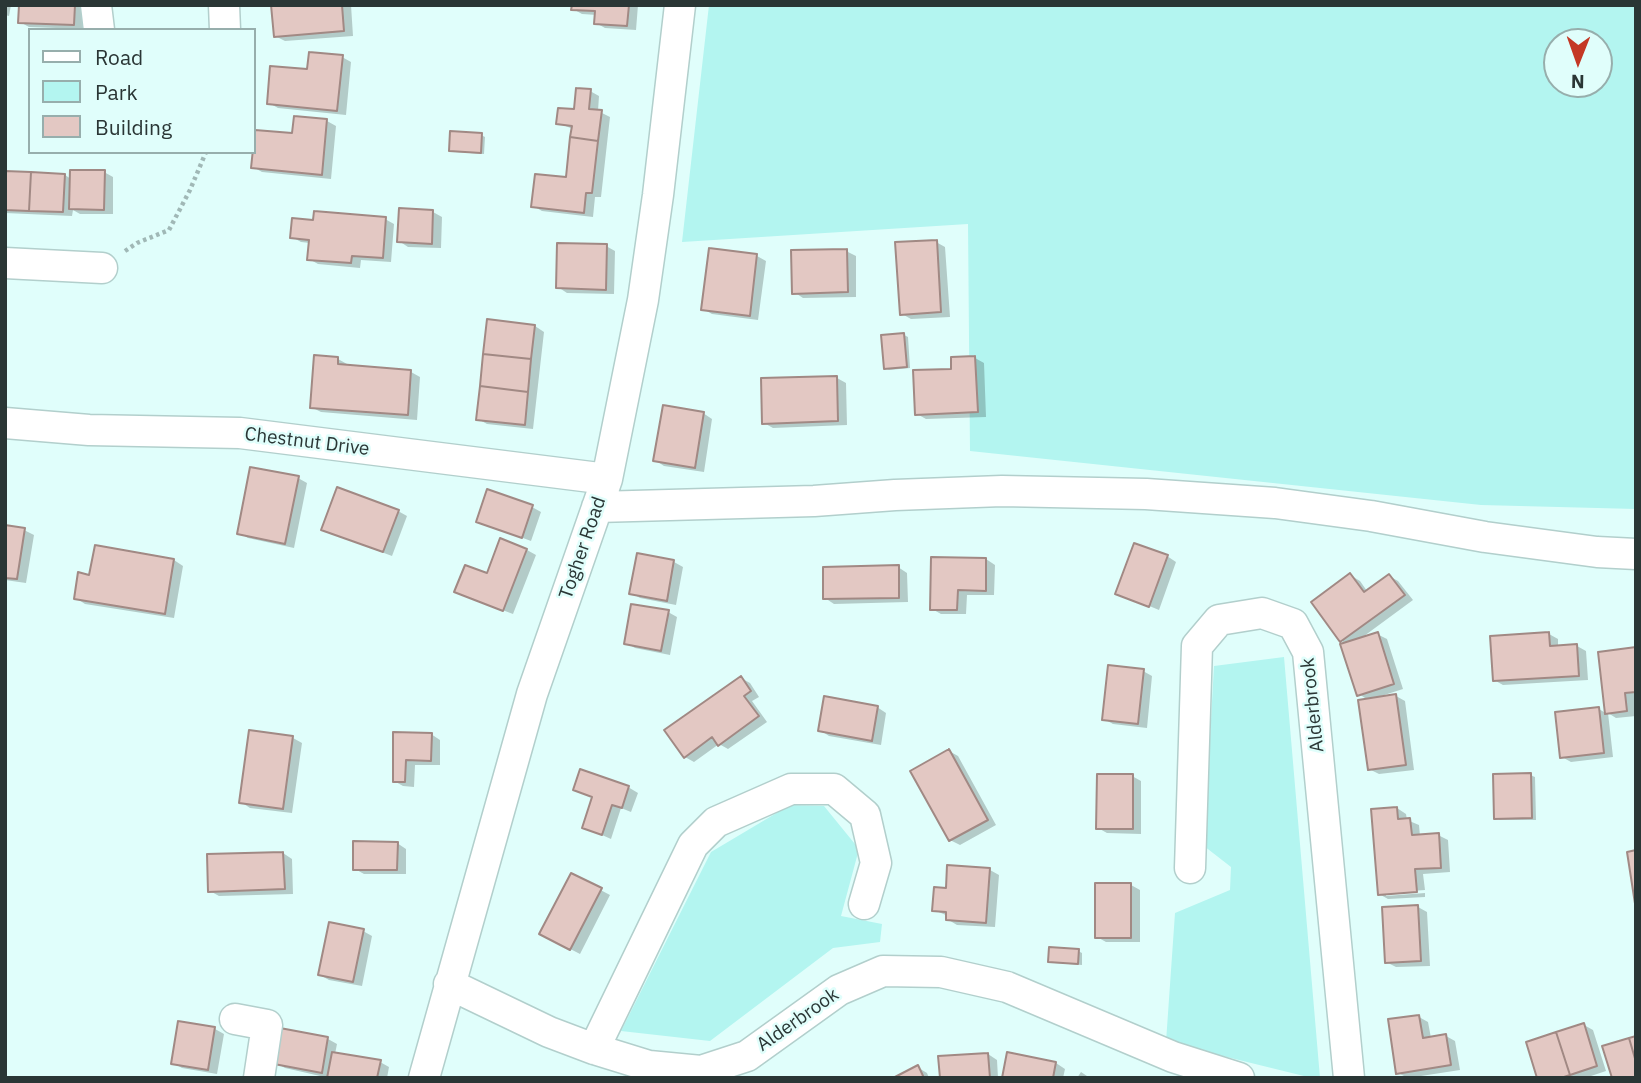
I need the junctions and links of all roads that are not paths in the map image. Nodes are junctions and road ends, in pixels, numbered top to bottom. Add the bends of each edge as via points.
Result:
1 (96, 5) edge
2 (224, 5) edge
3 (680, 5) edge
4 (99, 28) edge
5 (225, 28) edge
6 (5, 263) edge
7 (102, 268) road end
8 (5, 423) edge
9 (607, 479) junction
10 (597, 507) junction
11 (1636, 554) edge
12 (1190, 868) dead end
13 (864, 904) dead end
14 (449, 984) junction
15 (235, 1019) dead end
16 (594, 1049) junction
17 (259, 1078) edge
18 (424, 1078) edge
19 (1239, 1078) edge
20 (1349, 1078) edge

1 - 4 street
2 - 5 street
3 - 9 street, Togher Road via 643,300
6 - 7 street
8 - 9 street, Chestnut Drive via 240,433
9 - 10 street, Togher Road
10 - 11 street via 1002,491 1146,494 1275,503 1522,542
10 - 14 street, Togher Road via 532,694
12 - 20 street, Alderbrook via 1197,646 1219,620 1262,613 1293,624 1308,652
13 - 16 street via 877,863 865,815 834,789 791,789 716,822 693,845
14 - 16 street, Alderbrook
14 - 18 street, Togher Road
15 - 17 street via 267,1025
16 - 19 street, Alderbrook via 649,1066 701,1072 747,1056 839,990 883,971 941,972 1007,987 1173,1057

